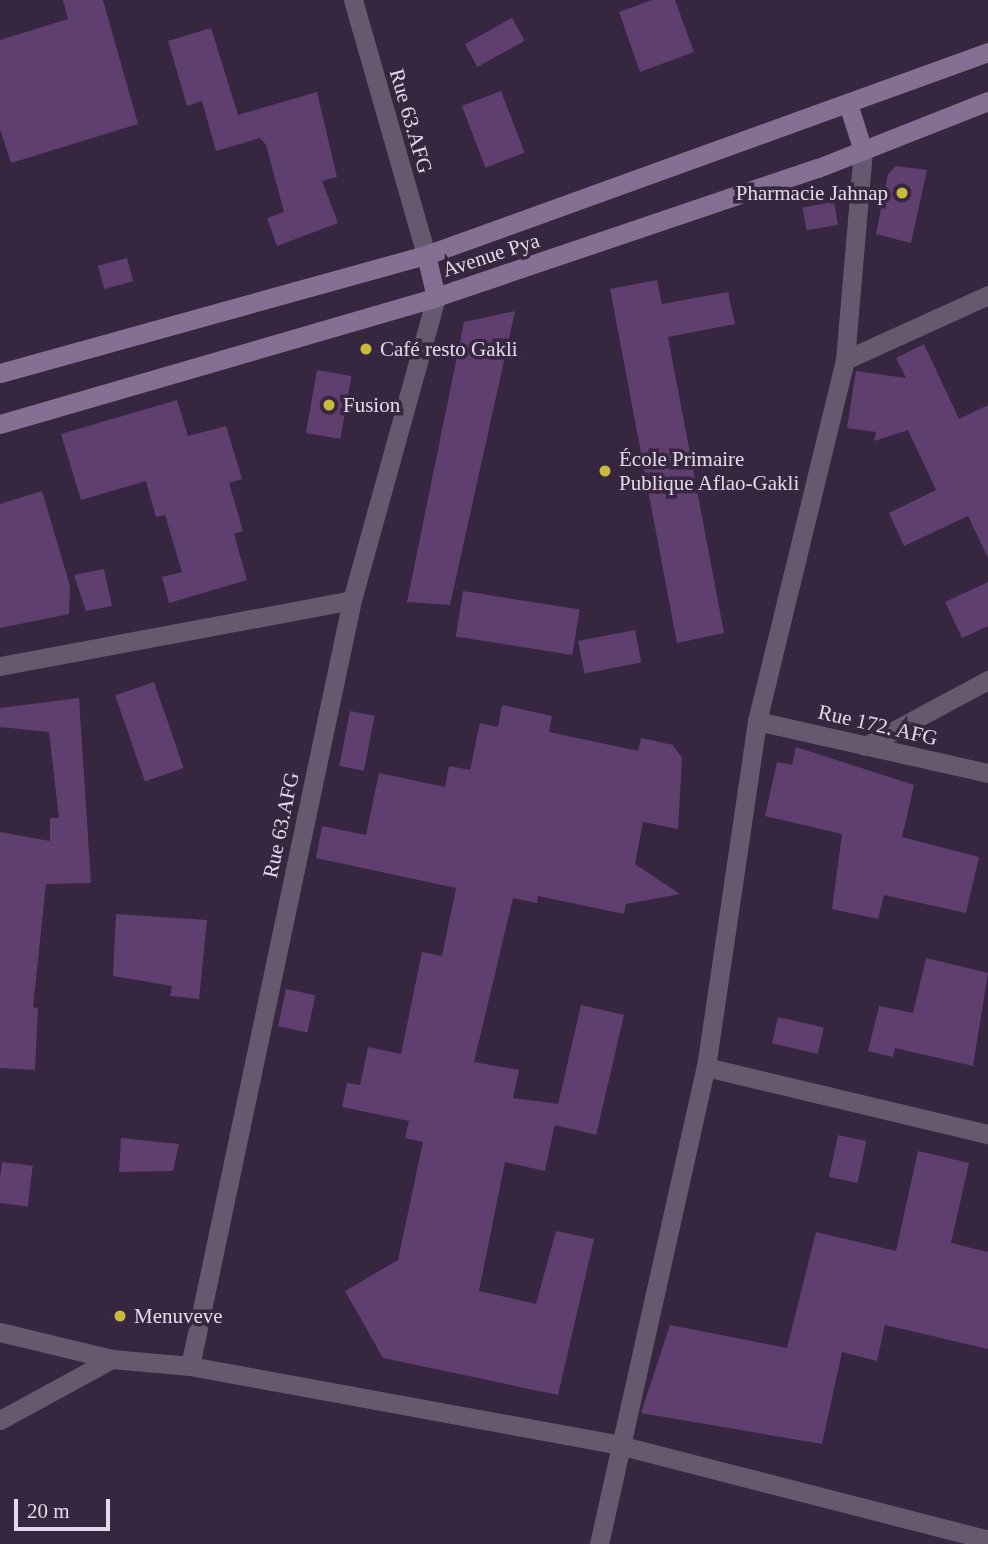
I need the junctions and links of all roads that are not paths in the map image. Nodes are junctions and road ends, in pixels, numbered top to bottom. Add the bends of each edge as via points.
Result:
1 (353, 0) edge
2 (988, 52) edge
3 (988, 101) edge
4 (849, 107) junction
5 (863, 151) junction
6 (426, 255) junction
7 (988, 295) edge
8 (436, 297) junction
9 (845, 360) junction
10 (0, 373) edge
11 (0, 424) edge
12 (352, 600) junction
13 (0, 666) edge
14 (988, 680) edge
15 (757, 721) junction
16 (865, 746) junction
17 (988, 773) edge
18 (706, 1067) junction
19 (988, 1134) edge
20 (0, 1332) edge
21 (112, 1359) junction
22 (190, 1366) junction
23 (0, 1420) edge
24 (619, 1445) junction
25 (988, 1540) edge
26 (599, 1544) edge

1 - 6 street, Rue 63.AFG
2 - 4 main road, Avenue Pya
3 - 5 main road, Avenue Pya
4 - 5 main road
4 - 6 main road, Avenue Pya
5 - 8 main road, Avenue Pya
5 - 9 street
6 - 8 main road
6 - 10 main road, Avenue Pya
7 - 9 street
8 - 11 main road, Avenue Pya
8 - 12 street, Rue 63.AFG
9 - 15 street
12 - 13 street
12 - 22 street, Rue 63.AFG
14 - 16 street
15 - 16 street, Rue 172. AFG
15 - 18 street
16 - 17 street, Rue 172. AFG
18 - 19 street
18 - 24 street
20 - 21 street
21 - 22 street
21 - 23 street
22 - 24 street
24 - 25 street
24 - 26 street

